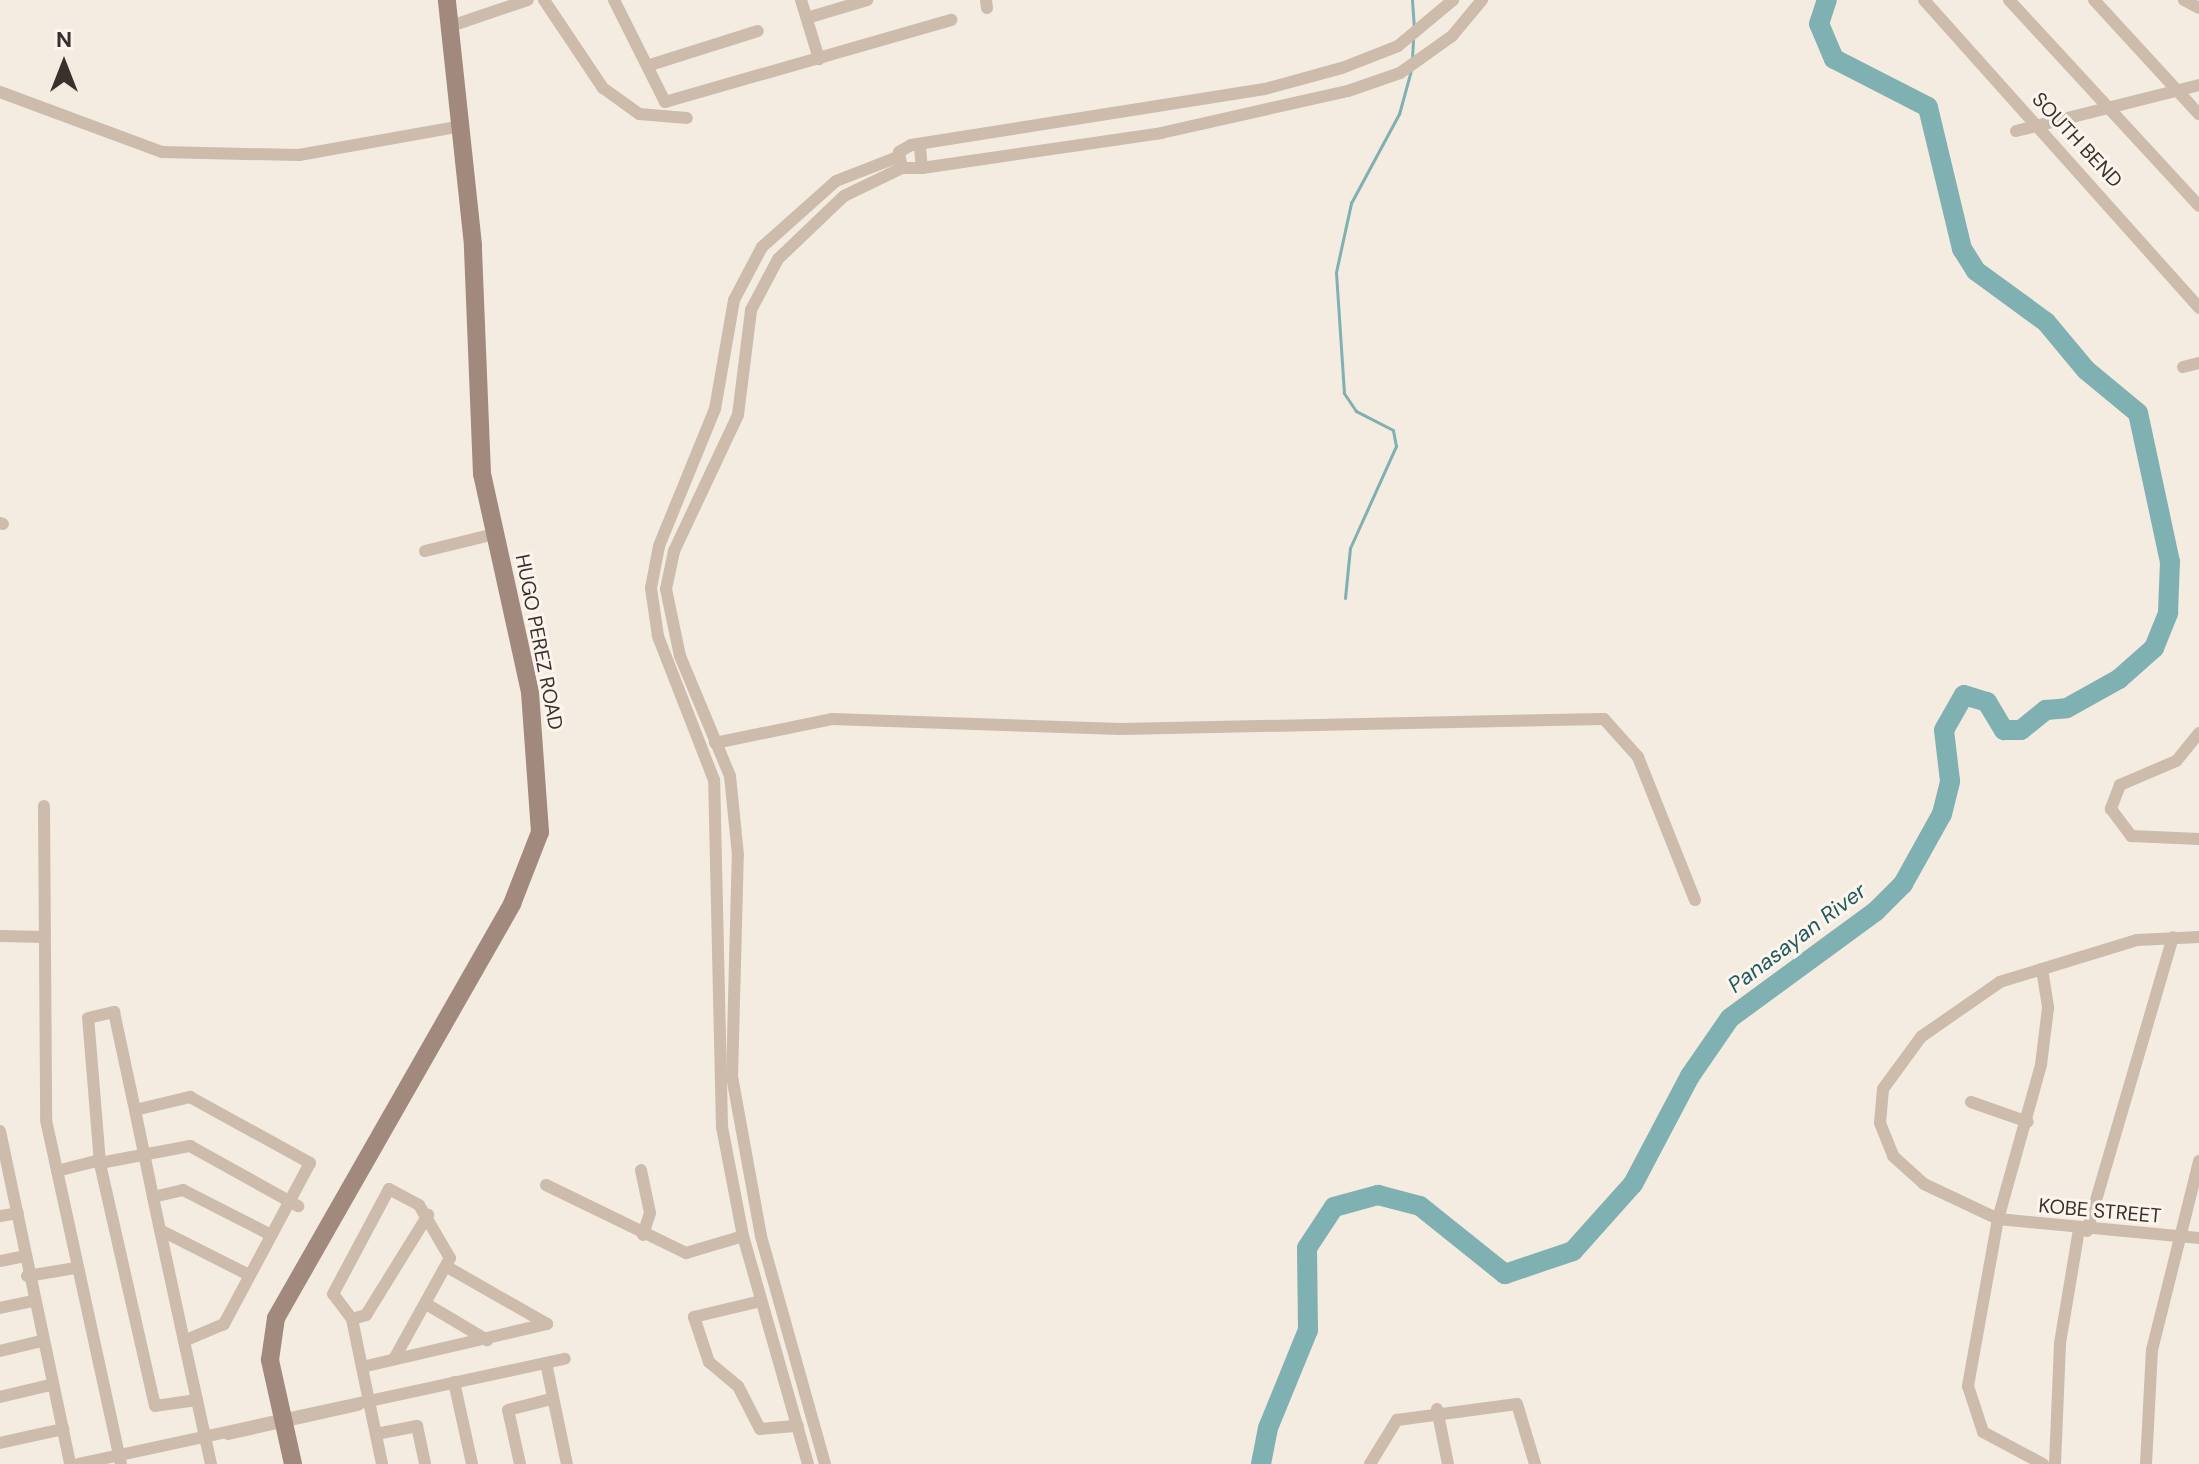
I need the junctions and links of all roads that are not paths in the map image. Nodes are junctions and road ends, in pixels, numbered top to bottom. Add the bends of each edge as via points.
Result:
1 (447, 0) edge
2 (528, 0) edge
3 (544, 0) edge
4 (614, 0) edge
5 (801, 0) edge
6 (867, 0) edge
7 (1453, 0) edge
8 (1482, 0) edge
9 (1924, 0) edge
10 (2009, 0) edge
11 (2094, 0) edge
12 (2184, 0) edge
13 (2199, 8) edge
14 (807, 18) junction
15 (951, 20) dead end
16 (451, 26) junction
17 (758, 31) dead end
18 (819, 59) junction
19 (650, 65) junction
20 (2199, 85) edge
21 (2177, 90) junction
22 (0, 92) edge
23 (2108, 108) junction
24 (2199, 114) edge
25 (687, 118) dead end
26 (462, 126) junction
27 (2037, 126) junction
28 (2016, 131) dead end
29 (920, 147) junction
30 (900, 163) junction
31 (922, 168) junction
32 (2199, 206) edge
33 (2199, 308) edge
34 (2199, 363) edge
35 (2183, 367) dead end
36 (495, 534) junction
37 (425, 551) dead end
38 (651, 588) junction
39 (666, 589) junction
40 (2199, 733) edge
41 (720, 741) junction
42 (705, 746) junction
43 (2193, 754) edge
44 (44, 806) dead end
45 (2199, 839) edge
46 (1695, 900) dead end
47 (0, 936) edge
48 (43, 937) junction
49 (2173, 937) junction
50 (2199, 937) edge
51 (2042, 969) junction
52 (1971, 1102) dead end
53 (135, 1110) junction
54 (2028, 1122) junction
55 (0, 1131) edge
56 (144, 1155) junction
57 (2199, 1161) edge
58 (100, 1162) junction
59 (641, 1170) dead end
60 (57, 1171) junction
61 (3, 1173) edge
62 (546, 1185) dead end
63 (153, 1197) junction
64 (294, 1204) junction
65 (18, 1213) junction
66 (428, 1215) junction
67 (0, 1216) edge
68 (1998, 1219) junction
69 (160, 1230) junction
70 (2083, 1230) junction
71 (271, 1235) junction
72 (643, 1235) junction
73 (743, 1236) junction
74 (2178, 1238) junction
75 (2199, 1238) edge
76 (25, 1256) junction
77 (0, 1261) edge
78 (76, 1268) junction
79 (449, 1268) junction
80 (249, 1275) junction
81 (27, 1276) junction
82 (33, 1301) junction
83 (761, 1301) junction
84 (428, 1305) junction
85 (0, 1308) edge
86 (352, 1319) junction
87 (487, 1340) junction
88 (41, 1341) junction
89 (184, 1341) junction
90 (0, 1351) edge
91 (394, 1359) junction
92 (565, 1359) dead end
93 (546, 1363) junction
94 (362, 1367) junction
95 (454, 1382) junction
96 (50, 1385) junction
97 (0, 1397) edge
98 (551, 1399) junction
99 (197, 1400) junction
100 (369, 1401) junction
101 (1437, 1409) junction
102 (283, 1419) junction
103 (798, 1426) junction
104 (63, 1429) junction
105 (376, 1434) junction
106 (205, 1436) junction
107 (0, 1443) edge
108 (120, 1460) edge
109 (70, 1464) edge
110 (78, 1464) edge
111 (211, 1464) edge
112 (293, 1464) edge
113 (382, 1464) edge
114 (425, 1464) edge
115 (472, 1464) edge
116 (520, 1464) edge
117 (567, 1464) edge
118 (808, 1464) edge
119 (825, 1464) edge
120 (1370, 1464) edge
121 (1448, 1464) edge
122 (1535, 1464) edge
123 (2043, 1464) edge
124 (2055, 1464) edge
125 (2146, 1464) edge

1 - 16 street, HUGO PEREZ ROAD
2 - 16 street
3 - 25 street via 603,88 639,114
4 - 19 street
5 - 14 street
6 - 14 street
7 - 29 street via 1437,20 1398,46 1265,89
8 - 31 street via 1452,36 1400,73 1245,117
9 - 27 street, SOUTH BEND
10 - 23 street
11 - 21 street
12 - 13 street
14 - 18 street
15 - 18 street
16 - 26 street, HUGO PEREZ ROAD
17 - 19 street
18 - 19 street via 665,102
20 - 21 street
21 - 23 street
21 - 24 street
22 - 26 street via 162,152 299,155
23 - 27 street
23 - 32 street
26 - 36 street, HUGO PEREZ ROAD via 473,245 474,389
27 - 28 street
27 - 33 street, SOUTH BEND
29 - 30 street via 906,146
29 - 31 street
30 - 31 street
30 - 38 street via 836,181 762,247 734,300 715,409 659,546
30 - 39 street via 844,196 778,259 751,310 738,415 674,551
34 - 35 street
36 - 37 street
36 - 102 street, HUGO PEREZ ROAD via 530,692 540,832 512,904 276,1318 270,1360
38 - 39 street
38 - 42 street via 658,636
39 - 41 street via 680,656
40 - 43 street
41 - 42 street
41 - 46 street via 832,719 1121,729 1604,719 1638,757
41 - 119 street via 738,855 732,1077 761,1236
42 - 73 street via 720,815 717,1075
43 - 45 street via 2120,785 2111,809 2131,836
44 - 48 street
47 - 48 street
48 - 60 street via 41,1042
49 - 50 street, KOBE STREET
49 - 51 street, KOBE STREET
49 - 70 street
51 - 54 street via 2047,1023
51 - 68 street, KOBE STREET via 2000,982 1949,1014 1921,1037 1883,1089 1880,1123 1893,1156 1924,1184
52 - 54 street
53 - 56 street
53 - 58 street via 114,1012 88,1018
53 - 64 street via 190,1097 310,1163
54 - 68 street
55 - 61 street
56 - 58 street
56 - 63 street
56 - 64 street via 190,1146
57 - 74 street
58 - 60 street
58 - 99 street via 155,1406
59 - 72 street via 650,1213
60 - 78 street
61 - 65 street
62 - 72 street
63 - 69 street
63 - 71 street via 183,1190
64 - 71 street
65 - 67 street
65 - 76 street
66 - 79 street
66 - 86 street via 366,1315
66 - 86 street via 389,1189 333,1294
68 - 70 street, KOBE STREET
68 - 123 street via 1968,1403 1983,1432
69 - 80 street
69 - 89 street
70 - 74 street, KOBE STREET
70 - 124 street via 2060,1343
71 - 80 street
72 - 73 street via 686,1253
73 - 83 street
74 - 75 street, KOBE STREET
74 - 125 street via 2152,1350
76 - 77 street
76 - 81 street
78 - 81 street
78 - 108 street
79 - 84 street
79 - 87 street via 547,1324
80 - 89 street via 220,1330
81 - 82 street
82 - 85 street
82 - 88 street
83 - 103 street
83 - 103 street via 694,1317 709,1362 738,1386 760,1429
84 - 87 street
84 - 91 street
86 - 94 street
87 - 91 street
88 - 90 street
88 - 96 street
89 - 99 street
91 - 94 street
92 - 93 street
93 - 95 street
93 - 98 street
94 - 100 street
95 - 100 street
95 - 115 street
96 - 97 street
96 - 104 street
98 - 116 street via 508,1410
98 - 117 street
99 - 106 street
100 - 102 street
100 - 105 street
101 - 120 street via 1397,1420
101 - 121 street
101 - 122 street via 1517,1404
102 - 106 street
102 - 112 street, HUGO PEREZ ROAD
103 - 118 street
104 - 107 street
104 - 109 street
105 - 113 street
105 - 114 street via 417,1426
106 - 108 street
106 - 111 street
108 - 110 street

